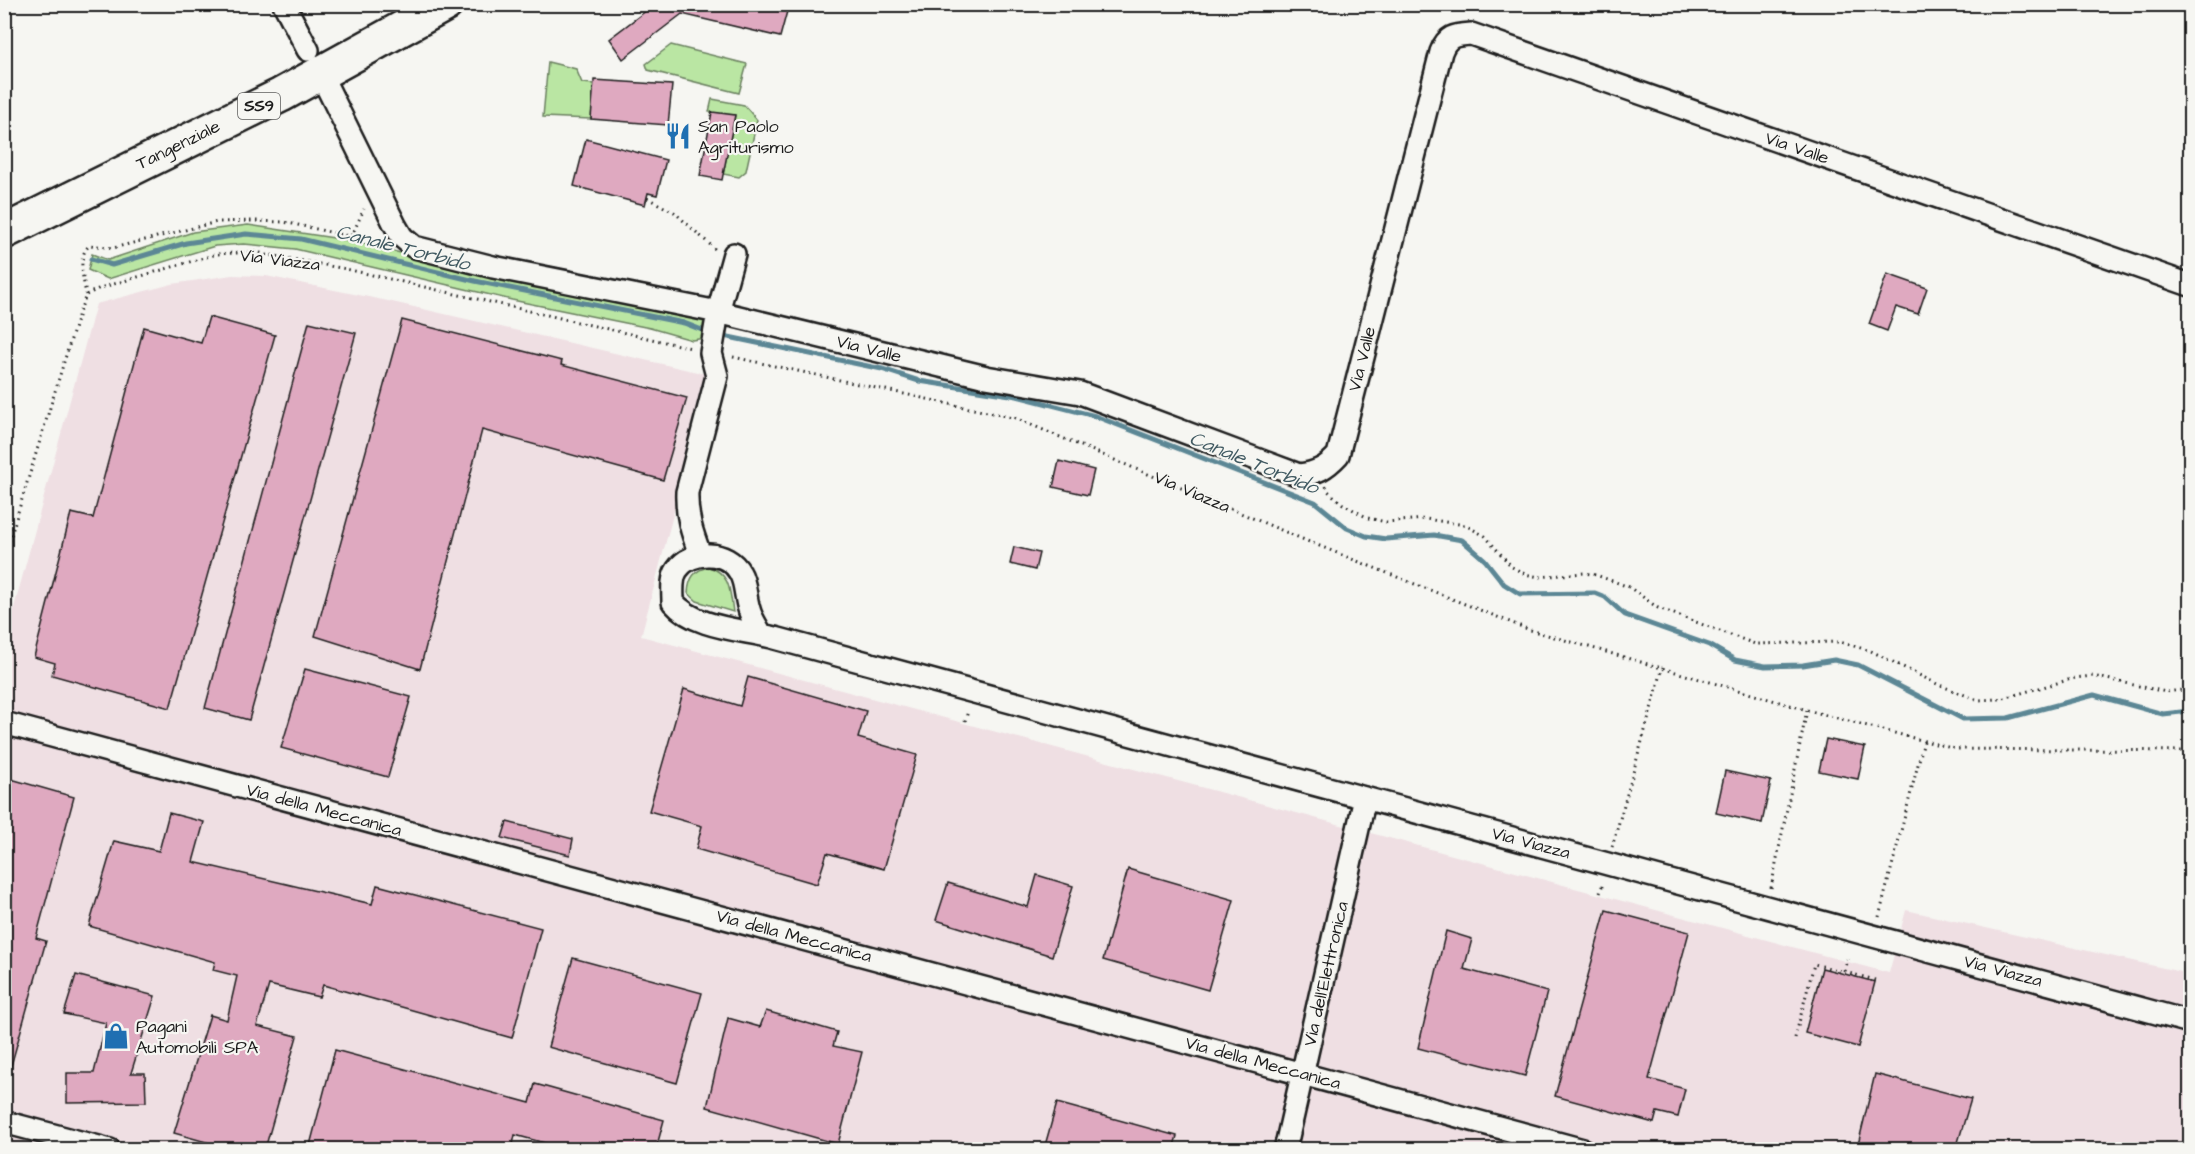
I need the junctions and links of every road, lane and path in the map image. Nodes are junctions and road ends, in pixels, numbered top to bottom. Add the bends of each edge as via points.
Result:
1 (284, 4) edge
2 (446, 4) edge
3 (308, 50) dead end
4 (327, 87) dead end
5 (380, 194) junction
6 (647, 198) dead end
7 (4, 232) edge
8 (728, 255) joint
9 (2190, 285) edge
10 (86, 294) junction
11 (718, 312) junction
12 (711, 353) junction
13 (1328, 466) junction
14 (700, 554) junction
15 (4, 558) edge
16 (760, 634) junction
17 (1663, 667) junction
18 (2190, 689) edge
19 (1807, 710) junction
20 (4, 723) edge
21 (1924, 741) junction
22 (2190, 751) edge
23 (1365, 798) junction
24 (1607, 864) junction
25 (1767, 907) junction
26 (1874, 936) junction
27 (1847, 959) dead end
28 (1844, 971) junction
29 (1879, 981) dead end
30 (2190, 1022) edge
31 (1795, 1038) dead end
32 (1304, 1074) junction
33 (4, 1122) edge
34 (110, 1149) edge
35 (1285, 1149) edge
36 (1583, 1149) edge

1 - 3 street
2 - 7 main road, Tangenziale / SS9 via 281,95
4 - 5 street, Via Valle
5 - 10 path via 348,236 284,222 254,220 217,222 113,248 90,245 85,249 82,264
5 - 11 street, Via Valle via 402,237 414,247 493,267
6 - 8 path via 674,212
8 - 11 street
9 - 13 street, Via Valle via 1471,34 1454,35 1440,52 1338,455
10 - 12 path, Via Viazza via 216,254 254,252 346,269
10 - 15 path
11 - 12 street
11 - 13 street, Via Valle via 986,377 1080,393 1299,475 1314,474
12 - 14 street via 717,376 687,492 686,510
12 - 17 path, Via Viazza via 1015,418 1530,630
13 - 18 path via 1328,491 1368,518 1386,522 1426,519 1465,525 1485,536 1512,567 1525,574 1539,577 1584,573 1604,577 1629,587 1658,608 1755,644 1840,642 1871,651 1938,685 1978,700 2000,699 2093,676 2166,692
14 - 16 street via 717,556 740,572 749,611
14 - 16 street, Via Viazza via 687,559 676,571 673,602 683,613 699,620
16 - 23 street, Via Viazza
17 - 19 path, Via Viazza
17 - 24 path
19 - 21 path, Via Viazza
19 - 25 path
20 - 32 street, Via della Meccanica
21 - 22 path, Via Viazza via 1955,749 1989,751
21 - 26 path
23 - 24 street, Via Viazza
23 - 32 street, Via dell'Elettronica
24 - 25 street, Via Viazza
25 - 26 street, Via Viazza
26 - 30 street, Via Viazza
27 - 28 path
28 - 29 path
28 - 31 path via 1815,964
32 - 35 street, Via dell'Elettronica
32 - 36 street, Via della Meccanica
33 - 34 street

